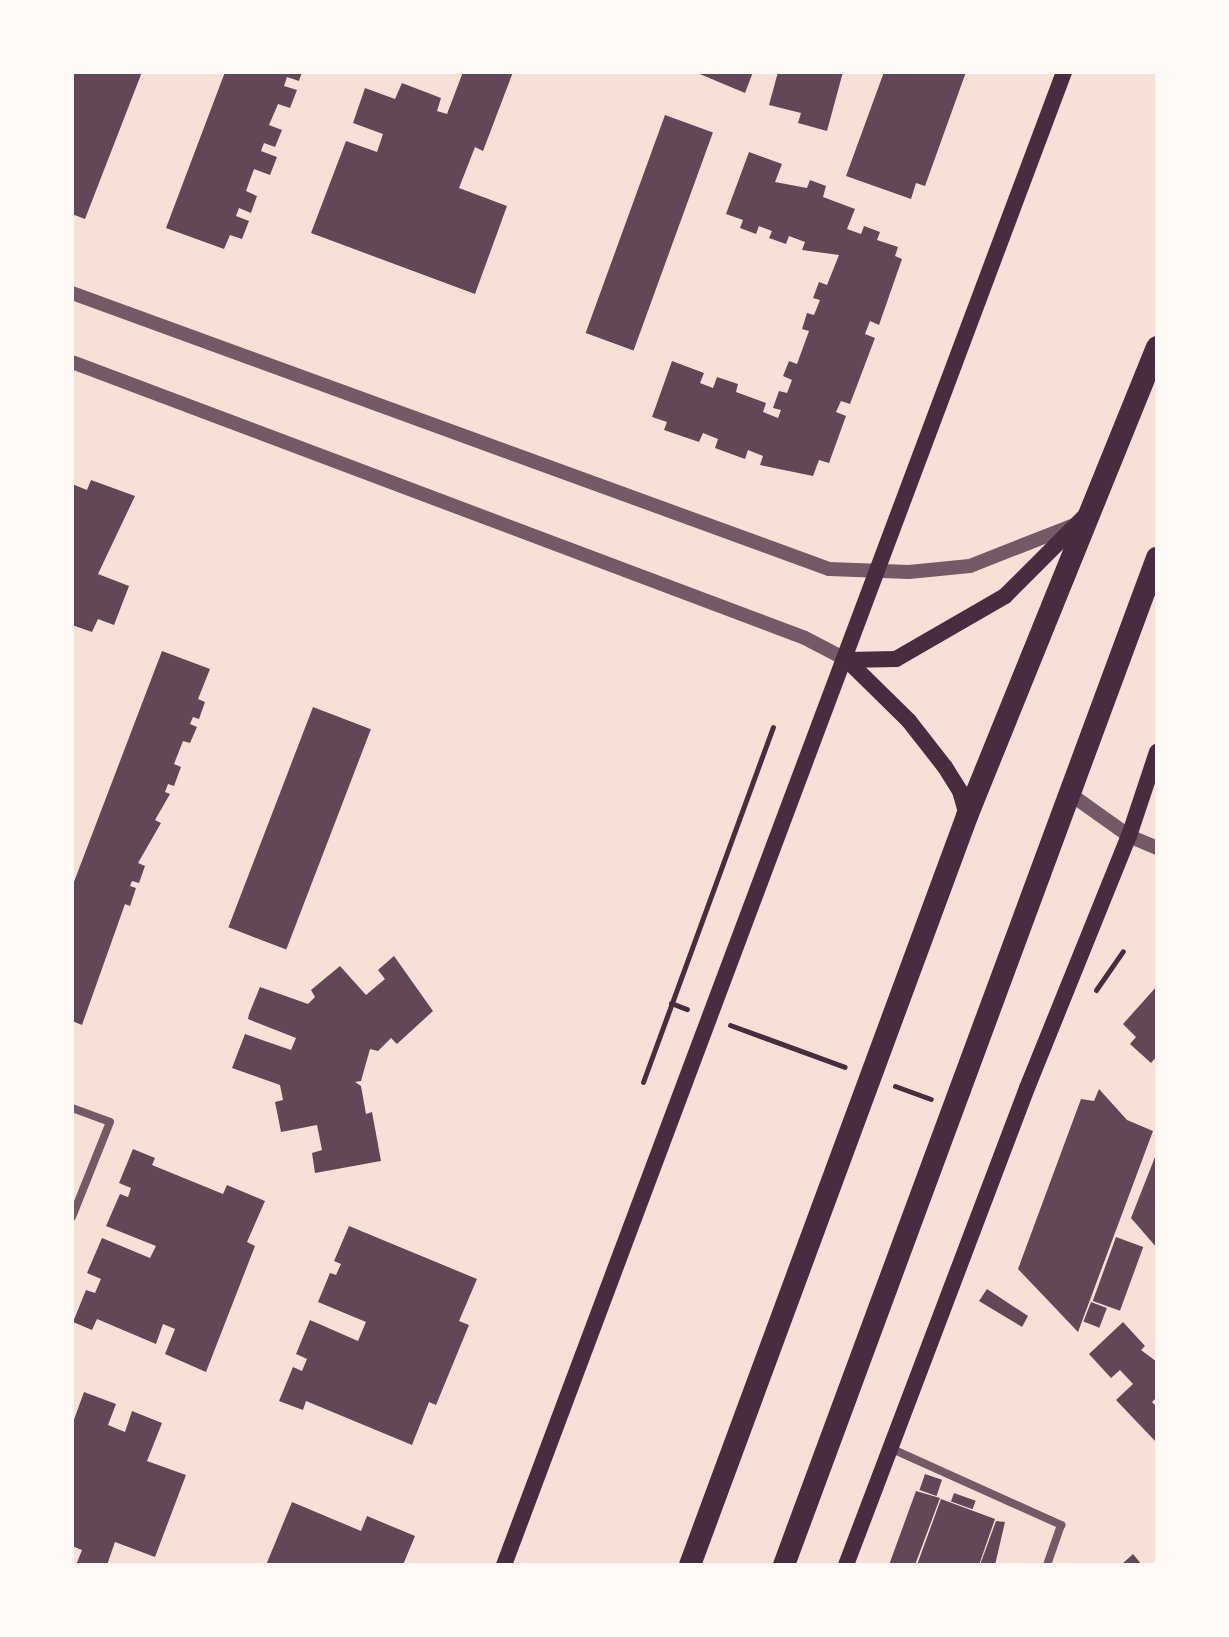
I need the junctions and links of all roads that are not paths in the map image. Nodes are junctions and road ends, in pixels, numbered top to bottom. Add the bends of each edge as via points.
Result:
1 (1064, 72) edge
2 (72, 293) edge
3 (1157, 347) edge
4 (72, 362) edge
5 (1096, 506) junction
6 (1078, 523) junction
7 (1157, 558) edge
8 (875, 572) junction
9 (847, 660) junction
10 (1157, 752) edge
11 (1073, 796) junction
12 (967, 816) junction
13 (1129, 836) junction
14 (1157, 848) edge
15 (72, 1108) edge
16 (72, 1217) edge
17 (890, 1448) junction
18 (504, 1565) edge
19 (690, 1565) edge
20 (784, 1565) edge
21 (846, 1565) edge
22 (1047, 1565) edge

1 - 8 main road
2 - 8 street via 829,569
3 - 5 highway
4 - 9 street via 805,638
5 - 6 main road
5 - 12 highway
6 - 8 street via 970,566
6 - 9 main road via 1005,596 896,659
7 - 11 highway
8 - 9 main road
9 - 12 main road via 909,721 945,767
9 - 18 main road
10 - 13 main road
11 - 13 street
11 - 20 highway
12 - 19 highway
13 - 14 street
13 - 17 main road
15 - 16 street via 110,1122
17 - 21 main road
17 - 22 street via 1061,1525

